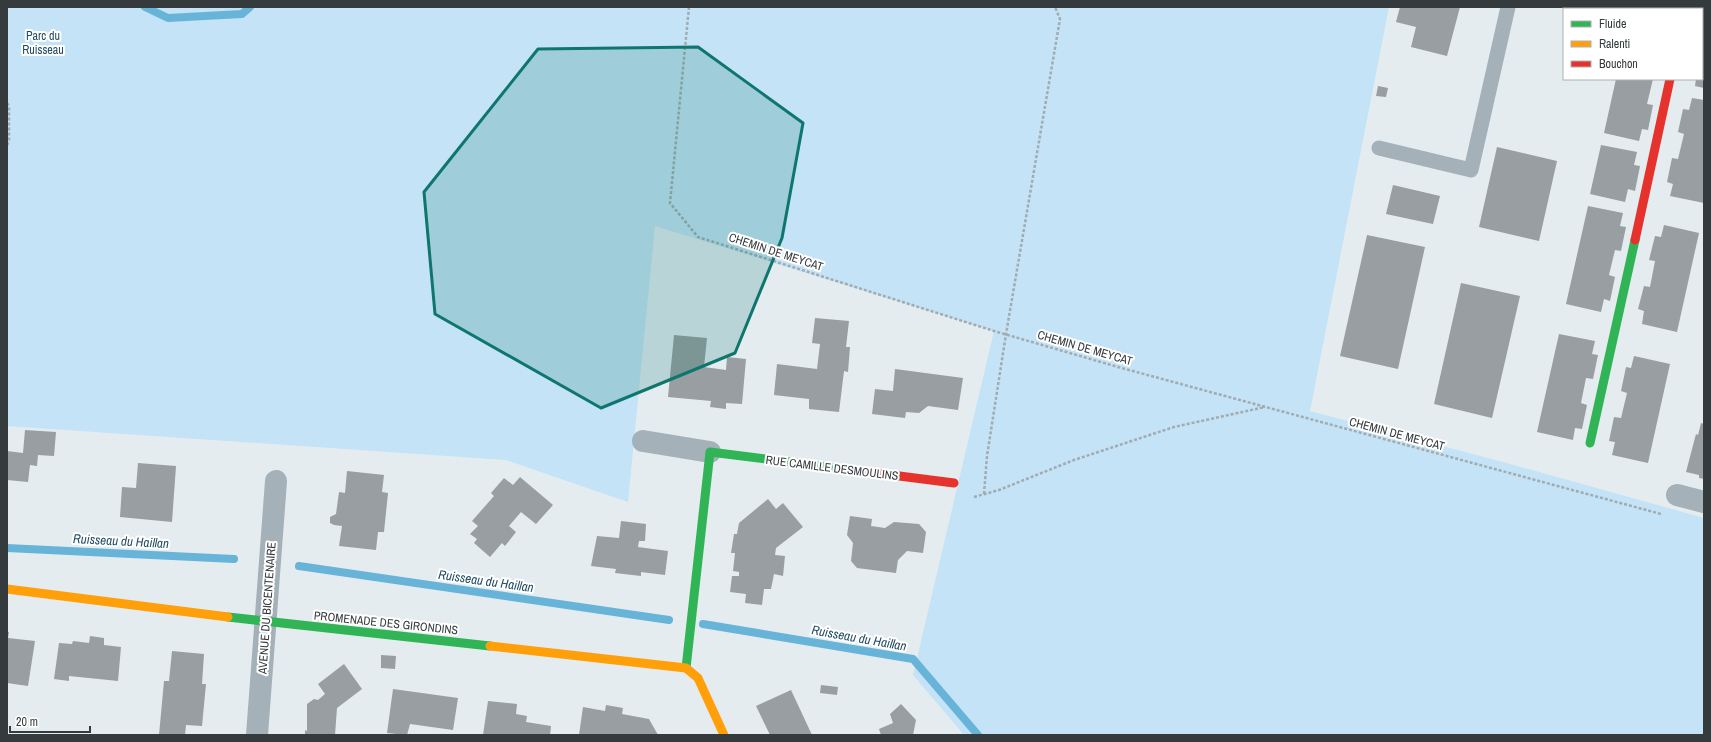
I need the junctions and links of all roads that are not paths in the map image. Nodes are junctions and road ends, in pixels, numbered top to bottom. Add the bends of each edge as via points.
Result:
1 (1508, 7) edge
2 (1670, 80) edge
3 (1379, 148) dead end
4 (643, 441) dead end
5 (1590, 444) dead end
6 (710, 452) junction
7 (276, 481) dead end
8 (954, 483) road end
9 (1678, 495) dead end
10 (1704, 502) edge
11 (7, 589) edge
12 (266, 622) junction
13 (686, 668) junction
14 (257, 735) edge
15 (724, 735) edge

1 - 3 lane via 1471,170
2 - 5 street
4 - 6 street, RUE CAMILLE DESMOULINS
6 - 8 street, RUE CAMILLE DESMOULINS
6 - 13 street
7 - 12 street, AVENUE DU BICENTENAIRE
9 - 10 street
11 - 12 street, PROMENADE DES GIRONDINS
12 - 13 street, PROMENADE DES GIRONDINS
12 - 14 street, AVENUE DU BICENTENAIRE
13 - 15 street via 698,678

